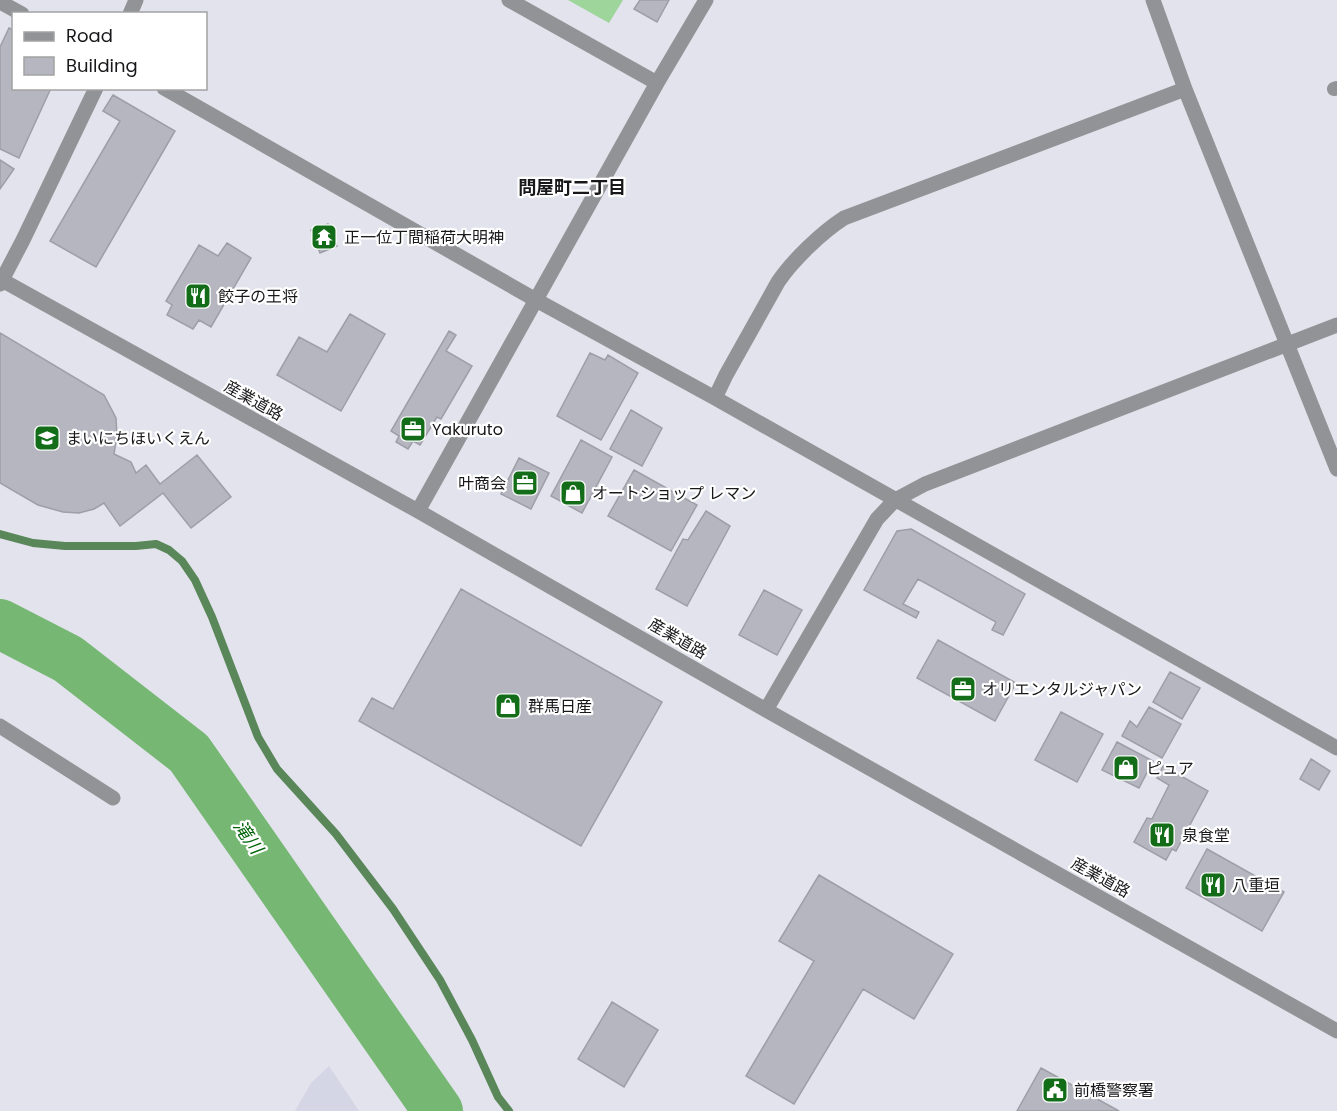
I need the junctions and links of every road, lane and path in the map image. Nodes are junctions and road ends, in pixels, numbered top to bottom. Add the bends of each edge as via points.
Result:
1 (510, 0) edge
2 (706, 0) edge
3 (1153, 0) edge
4 (0, 2) edge
5 (18, 12) edge
6 (657, 83) junction
7 (1185, 88) junction
8 (95, 90) edge
9 (168, 90) edge
10 (1, 281) edge
11 (536, 300) junction
12 (1337, 325) edge
13 (1287, 345) junction
14 (716, 398) junction
15 (1337, 469) edge
16 (895, 500) junction
17 (418, 511) junction
18 (766, 710) junction
19 (0, 726) edge
20 (1337, 748) edge
21 (113, 798) dead end
22 (1337, 1031) edge

1 - 6 street
2 - 6 street
3 - 7 street
4 - 5 street
6 - 11 street
7 - 13 street
7 - 14 street via 833,225 786,270
8 - 10 street
9 - 11 street
10 - 17 street, 産業道路
11 - 14 street
11 - 17 street
12 - 13 street
13 - 15 street
13 - 16 street via 925,484
14 - 16 street
16 - 18 street via 877,519
16 - 20 street
17 - 18 street, 産業道路
18 - 22 street, 産業道路
19 - 21 street

